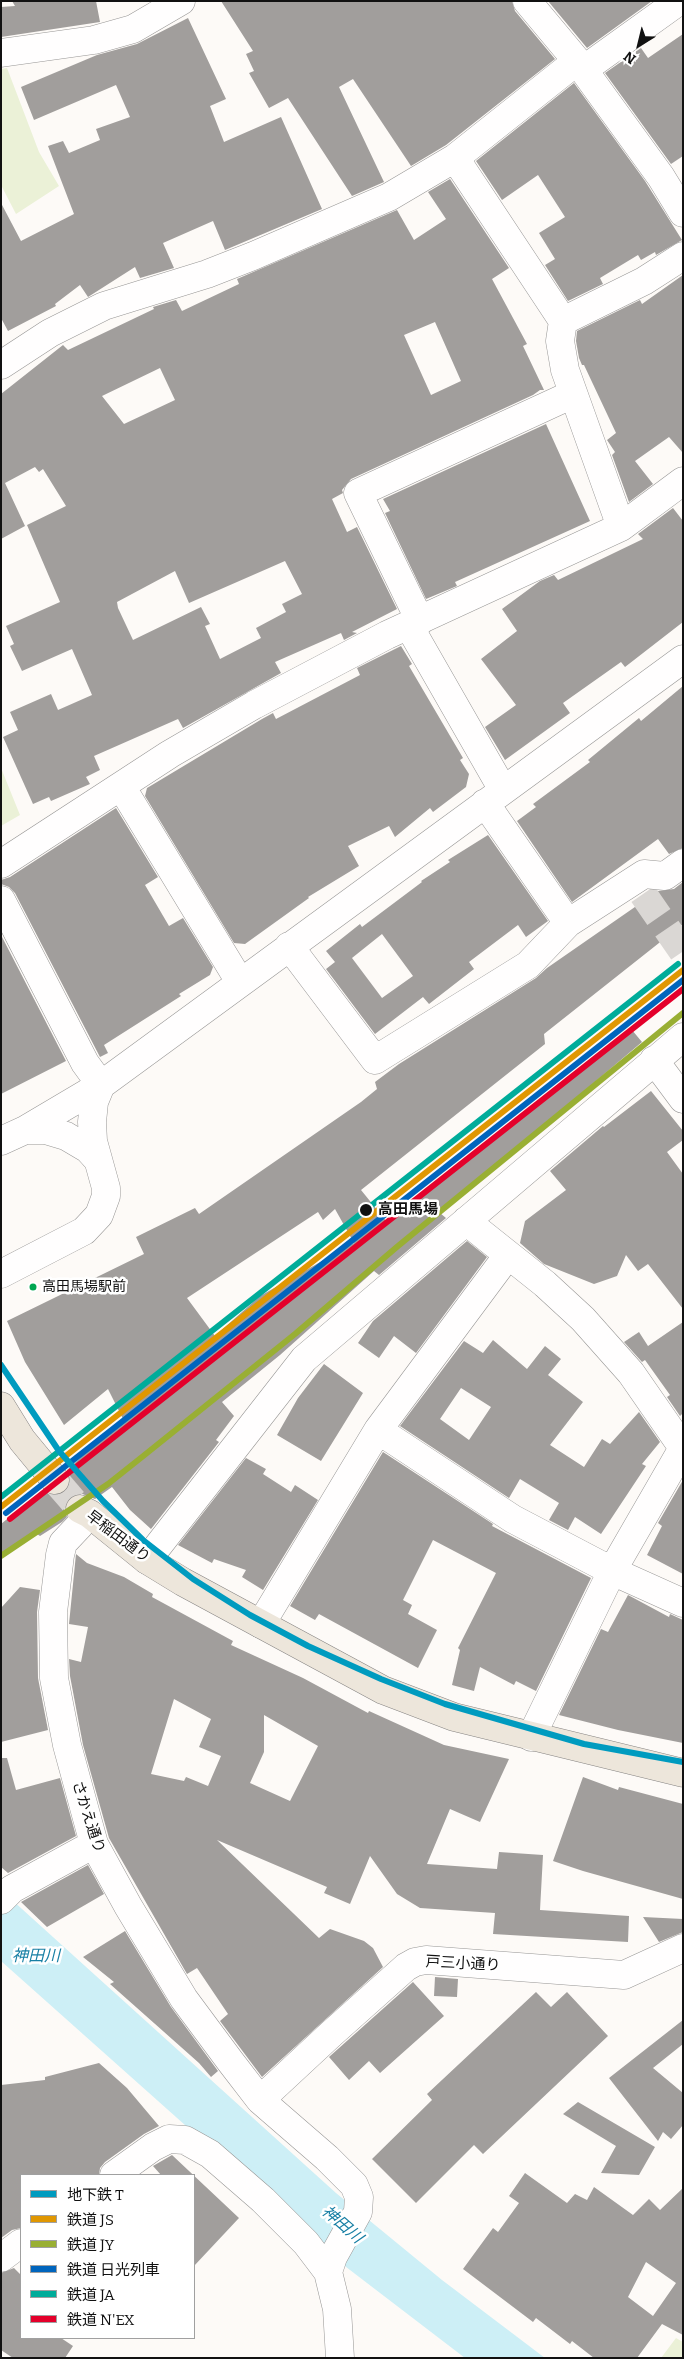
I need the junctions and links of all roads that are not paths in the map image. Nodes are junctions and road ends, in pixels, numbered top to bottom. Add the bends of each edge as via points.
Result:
1 (181, 1) edge
2 (527, 1) edge
3 (679, 1) edge
4 (1, 53) edge
5 (580, 66) junction
6 (455, 158) junction
7 (683, 212) edge
8 (683, 256) edge
9 (563, 320) junction
10 (1, 365) edge
11 (574, 394) junction
12 (683, 480) edge
13 (621, 527) junction
14 (414, 624) junction
15 (683, 659) edge
16 (121, 786) junction
17 (494, 796) junction
18 (683, 863) edge
19 (1, 864) edge
20 (1, 900) edge
21 (568, 923) junction
22 (289, 946) junction
23 (240, 982) junction
24 (683, 1037) edge
25 (654, 1060) junction
26 (101, 1085) junction
27 (683, 1099) edge
28 (13, 1136) edge
29 (98, 1160) junction
30 (466, 1221) junction
31 (508, 1255) junction
32 (1, 1274) edge
33 (1, 1406) edge
34 (378, 1430) junction
35 (683, 1448) edge
36 (55, 1480) tunnel mouth
37 (80, 1517) joint
38 (146, 1560) junction
39 (612, 1571) junction
40 (683, 1603) edge
41 (261, 1624) junction
42 (531, 1737) junction
43 (683, 1773) edge
44 (94, 1844) junction
45 (4, 1897) edge
46 (683, 1948) edge
47 (260, 2100) junction
48 (115, 2174) edge
49 (20, 2244) edge
50 (1, 2258) edge
51 (330, 2264) junction
52 (340, 2358) edge

1 - 4 street via 132,29 102,38
2 - 5 street
3 - 5 street
5 - 6 street
5 - 7 street
6 - 9 street
6 - 10 street via 389,197 253,256 104,306 50,333
8 - 9 street via 644,282
9 - 11 street via 560,341 565,370
11 - 13 street
11 - 14 street via 358,492
12 - 13 street
13 - 14 street
14 - 16 street via 254,705
14 - 17 street
15 - 17 street
16 - 19 street
16 - 23 street
17 - 21 street
17 - 22 street
18 - 21 street via 665,876 644,874
20 - 26 street via 85,1063
21 - 22 street via 528,965 375,1060
22 - 23 street
23 - 26 street
24 - 25 street
25 - 27 street
25 - 30 street
26 - 28 street
26 - 29 street via 94,1102 92,1122
28 - 29 street via 46,1130 82,1145
29 - 32 street via 105,1178 106,1196 93,1224
30 - 31 street
30 - 38 street via 304,1359
31 - 34 street
31 - 35 street via 583,1319 631,1373
33 - 36 main road via 22,1440
34 - 39 street via 513,1518
34 - 41 street
35 - 39 street
37 - 38 main road, 早稲田通り via 90,1514
37 - 44 street, さかえ通り via 63,1543 60,1555 53,1612 54,1678 67,1745
38 - 41 main road, 早稲田通り
39 - 40 street
39 - 42 street
41 - 42 main road, 早稲田通り via 384,1690 454,1717
42 - 43 main road, 早稲田通り
44 - 45 street via 12,1889
44 - 47 street, さかえ通り via 184,1999
46 - 47 street, 戸三小通り via 624,1975 426,1960 415,1962
47 - 51 street, さかえ通り via 354,2185 360,2197 358,2212
48 - 51 street via 169,2139 185,2140 210,2154
49 - 50 street
51 - 52 street

